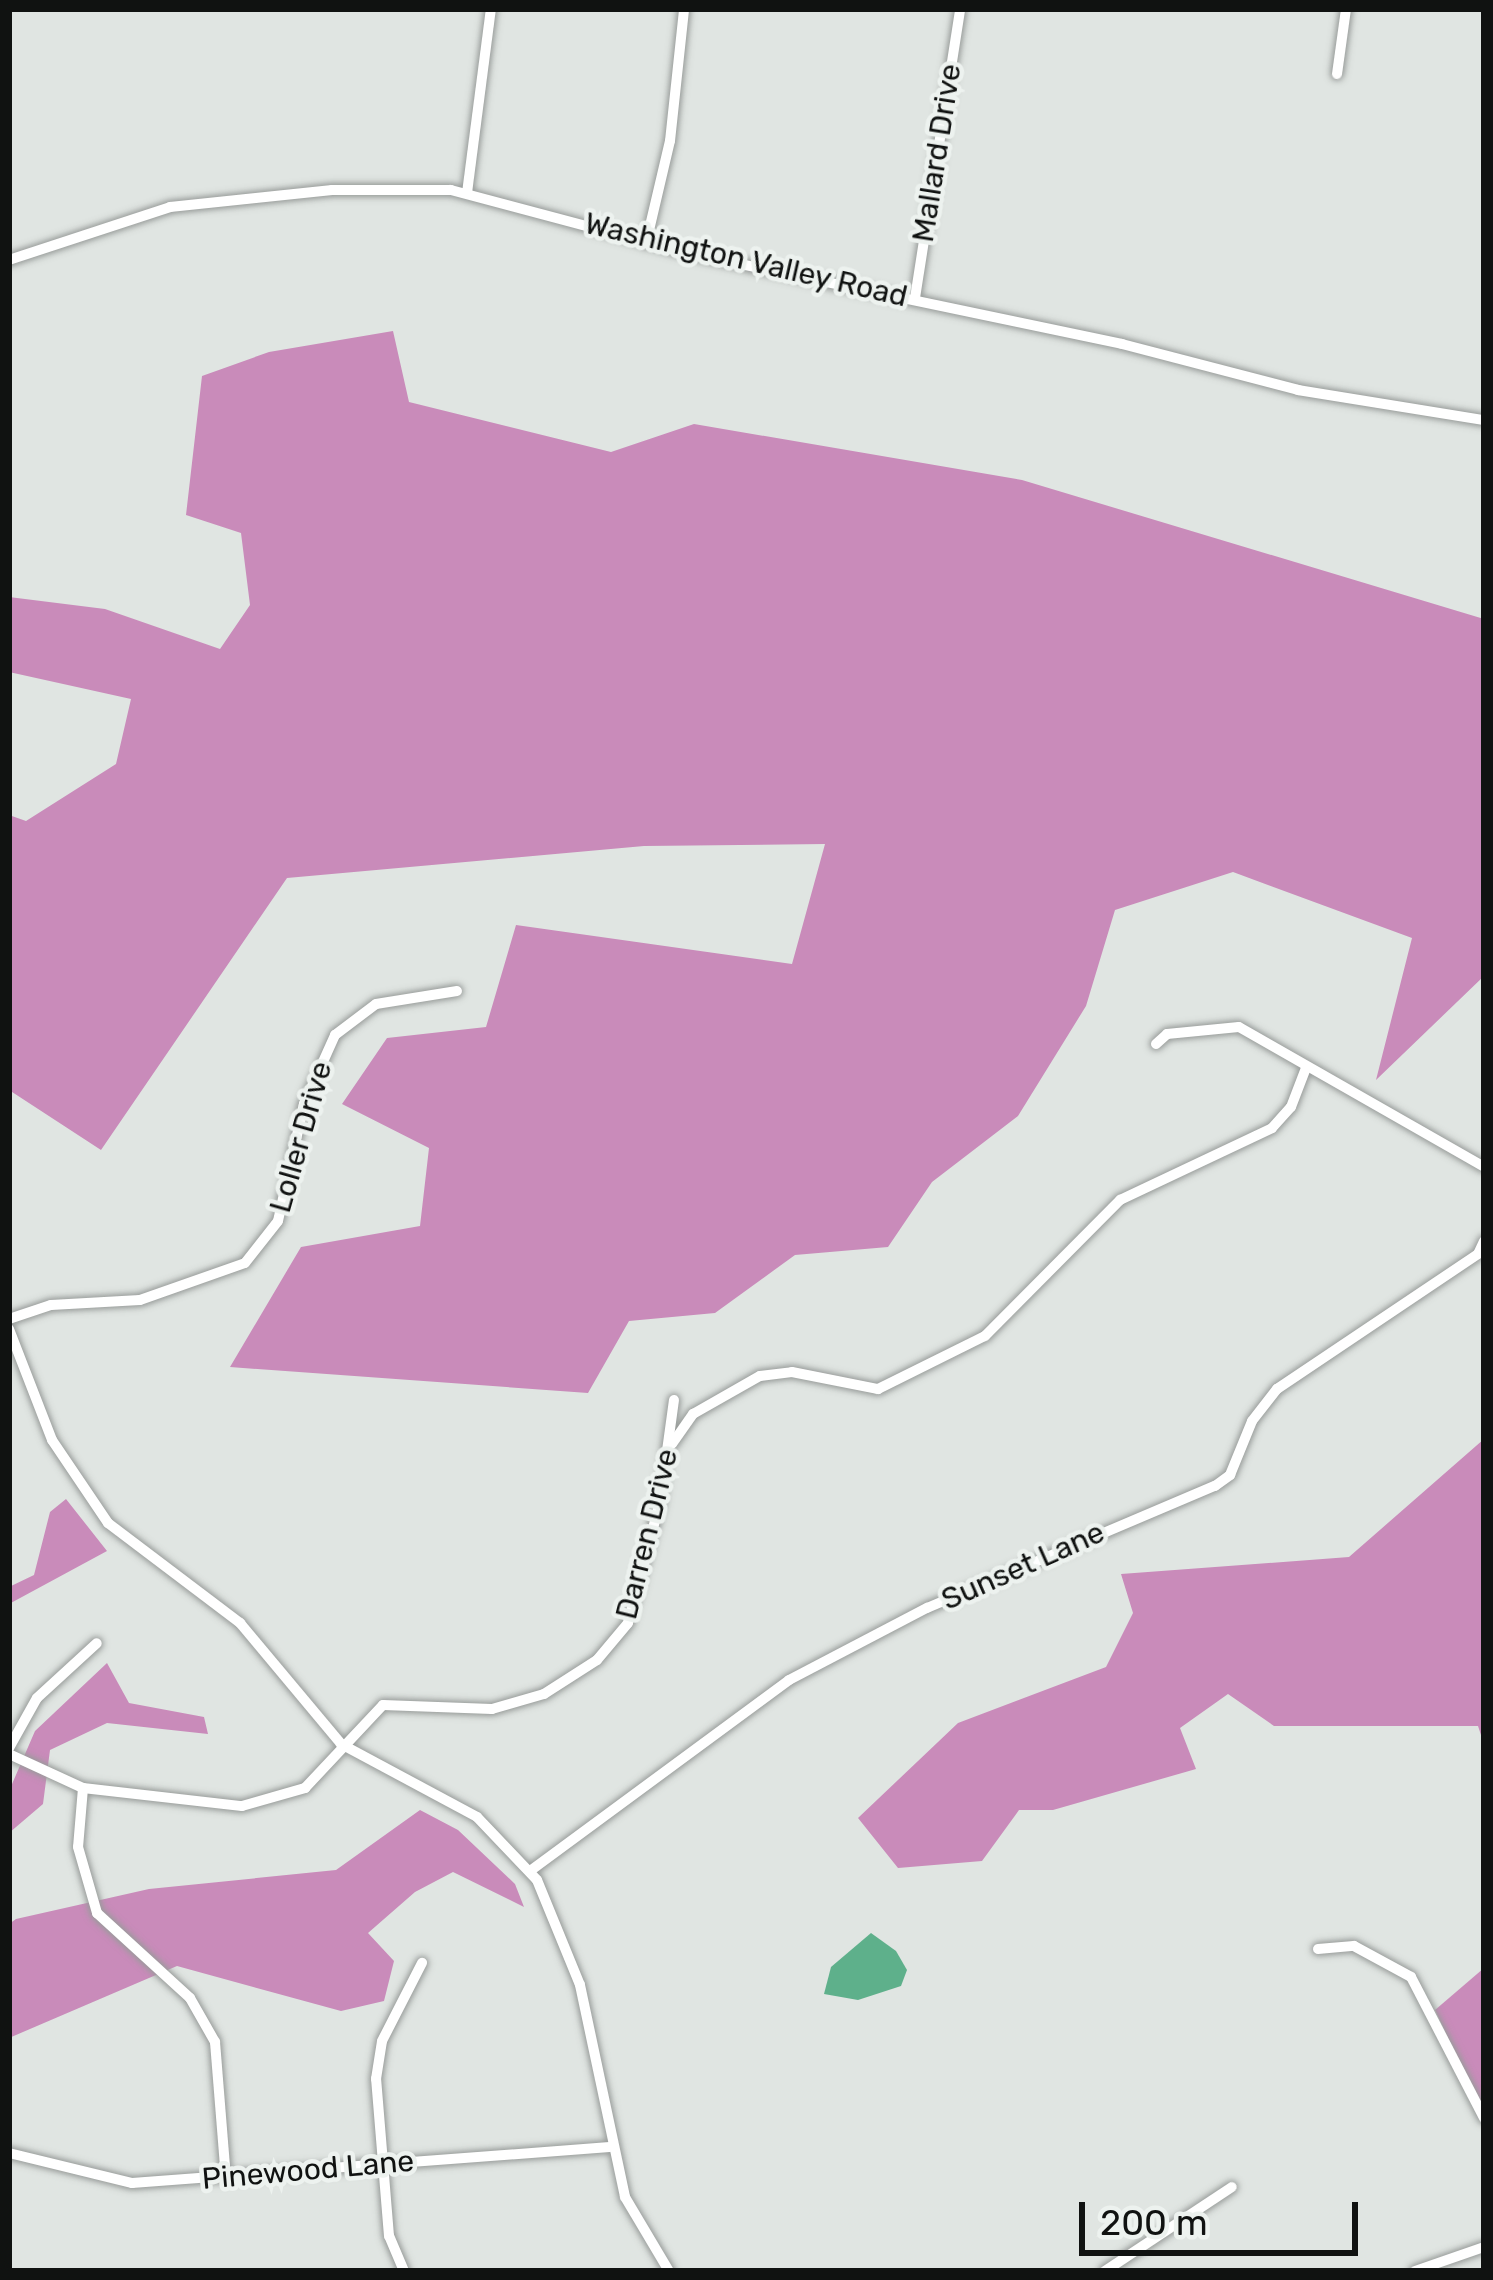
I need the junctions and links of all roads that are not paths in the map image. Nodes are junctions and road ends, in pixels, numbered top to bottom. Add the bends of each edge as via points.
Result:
1 (491, 9) edge
2 (684, 9) edge
3 (960, 9) edge
4 (1346, 9) edge
5 (1336, 74) dead end
6 (467, 193) junction
7 (646, 243) junction
8 (9, 260) edge
9 (915, 298) junction
10 (1484, 420) edge
11 (457, 991) dead end
12 (1156, 1044) dead end
13 (1306, 1068) junction
14 (1484, 1167) edge
15 (1484, 1241) edge
16 (9, 1318) edge
17 (9, 1328) edge
18 (674, 1400) dead end
19 (670, 1447) junction
20 (97, 1643) dead end
21 (340, 1744) junction
22 (9, 1751) edge
23 (83, 1789) junction
24 (530, 1871) junction
25 (1318, 1949) dead end
26 (422, 1963) dead end
27 (1484, 2118) edge
28 (610, 2147) junction
29 (9, 2153) edge
30 (383, 2164) junction
31 (226, 2178) junction
32 (1232, 2187) dead end
33 (1484, 2247) edge
34 (1122, 2267) edge
35 (404, 2271) edge
36 (669, 2271) edge
37 (1105, 2271) edge
38 (1415, 2271) edge

1 - 6 street
2 - 7 street via 670,141
3 - 9 street, Mallard Drive
4 - 5 street
6 - 7 street, Washington Valley Road
6 - 8 street, Washington Valley Road via 382,187 203,202
7 - 9 street, Washington Valley Road
9 - 10 street, Washington Valley Road via 1298,390
11 - 16 street, Loller Drive via 376,1004 335,1035 304,1104 278,1221 245,1263 140,1300 51,1305
12 - 13 street via 1167,1034 1239,1027
13 - 14 street
13 - 19 street via 1292,1107 1256,1140 1120,1200 1002,1324 950,1355 878,1389 792,1372 760,1376 694,1414
15 - 24 street, Sunset Lane via 1478,1254 1277,1389 1252,1421 1230,1475 1215,1486 928,1608 789,1680
17 - 21 street via 52,1440 108,1523 240,1622
18 - 19 street, Darren Drive
19 - 21 street, Darren Drive via 628,1623 597,1660 525,1703 383,1705
20 - 22 street via 37,1698
21 - 23 street, Darren Drive via 322,1772 278,1801 242,1806
21 - 24 street via 477,1817
22 - 23 street, Darren Drive
23 - 31 street via 78,1847 97,1912 190,1998 215,2042
24 - 28 street via 580,1985
25 - 27 street via 1354,1946 1411,1977
26 - 30 street via 377,2058
28 - 30 street, Pinewood Lane
28 - 36 street via 625,2197
29 - 31 street, Pinewood Lane via 132,2183
30 - 31 street, Pinewood Lane
30 - 35 street via 389,2236
32 - 34 street
33 - 38 street
34 - 37 street

